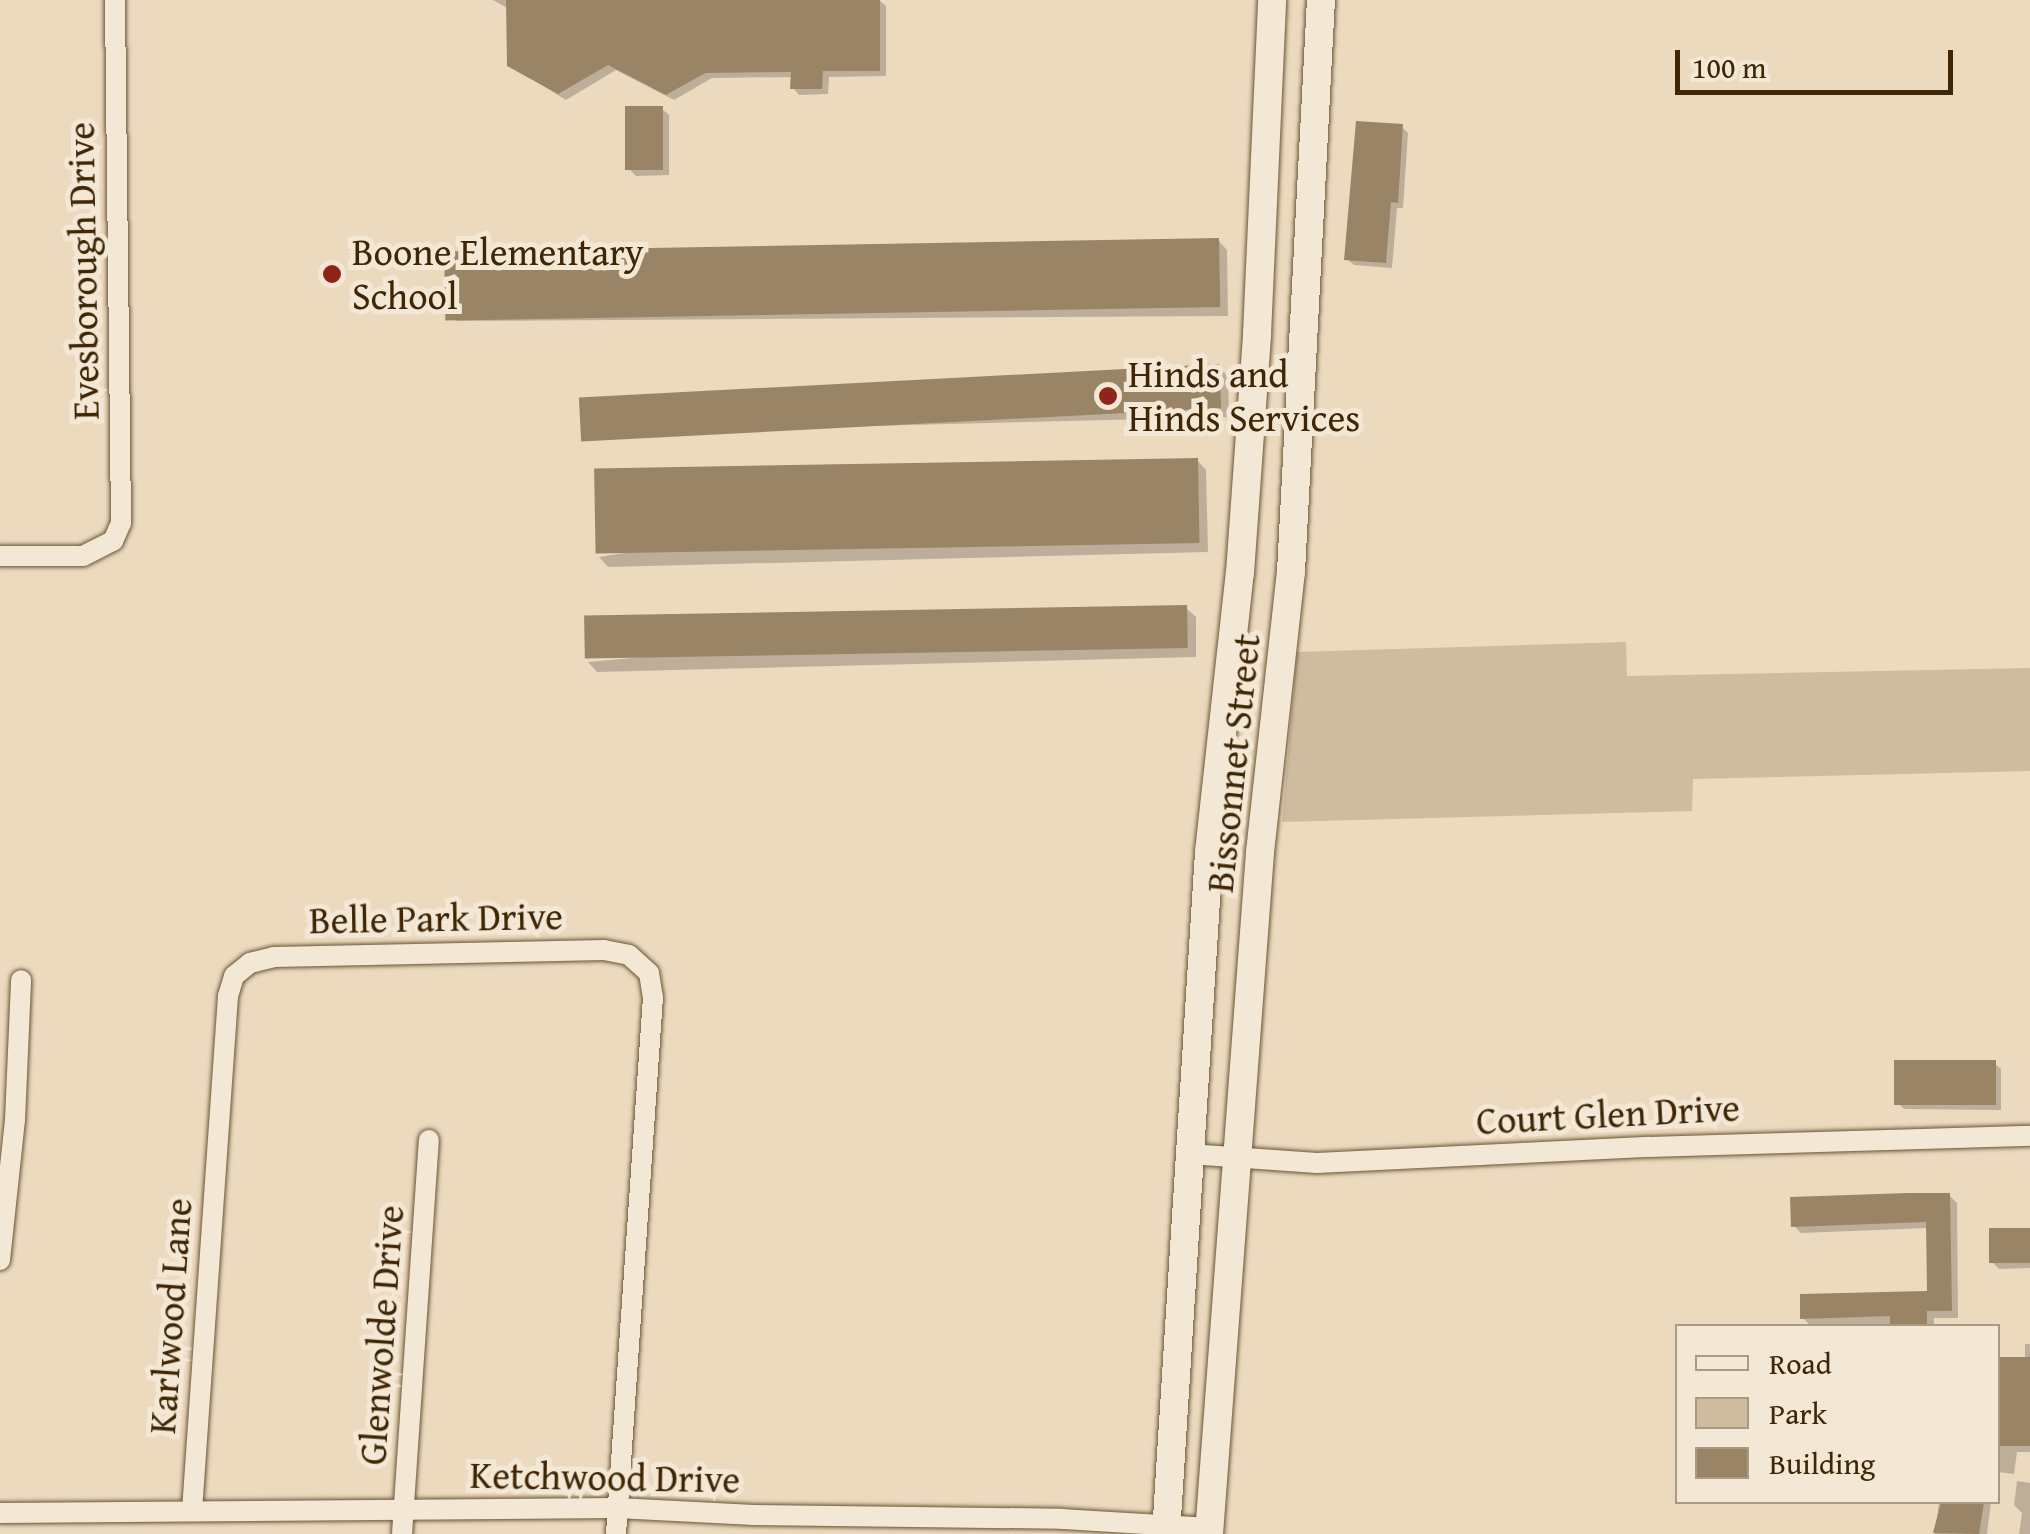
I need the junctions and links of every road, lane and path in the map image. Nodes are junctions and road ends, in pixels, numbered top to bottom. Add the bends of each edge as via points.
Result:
1 (115, 0) edge
2 (1272, 0) edge
3 (1321, 0) edge
4 (1316, 81) junction
5 (1268, 82) junction
6 (0, 556) edge
7 (20, 980) dead end
8 (8, 1120) edge
9 (219, 1125) joint
10 (2030, 1136) edge
11 (429, 1140) dead end
12 (1189, 1154) junction
13 (1235, 1161) junction
14 (0, 1260) edge
15 (617, 1508) junction
16 (404, 1510) junction
17 (192, 1511) junction
18 (0, 1514) edge
19 (1166, 1530) edge
20 (1209, 1531) edge
21 (402, 1534) edge
22 (616, 1534) edge

1 - 6 street, Evesborough Drive via 120,524 114,541 83,556
2 - 5 main road, Bissonnet Street
3 - 4 main road, Bissonnet Street
4 - 5 main road
4 - 13 main road, Bissonnet Street via 1291,572
5 - 12 main road, Bissonnet Street via 1240,573 1209,852
7 - 8 street
8 - 14 street
9 - 15 street, Belle Park Drive via 234,976 274,957 604,950 629,956 649,973 653,997
9 - 17 street, Karlwood Lane
10 - 13 street, Court Glen Drive
11 - 16 street, Glenwolde Drive
12 - 13 street, Court Glen Drive
12 - 19 main road, Bissonnet Street
13 - 20 main road, Bissonnet Street
15 - 16 street, Ketchwood Drive
15 - 19 street, Ketchwood Drive
15 - 22 street
16 - 17 street, Ketchwood Drive
16 - 21 street, Glenwolde Drive
17 - 18 street, Ketchwood Drive
19 - 20 street, Ketchwood Drive

